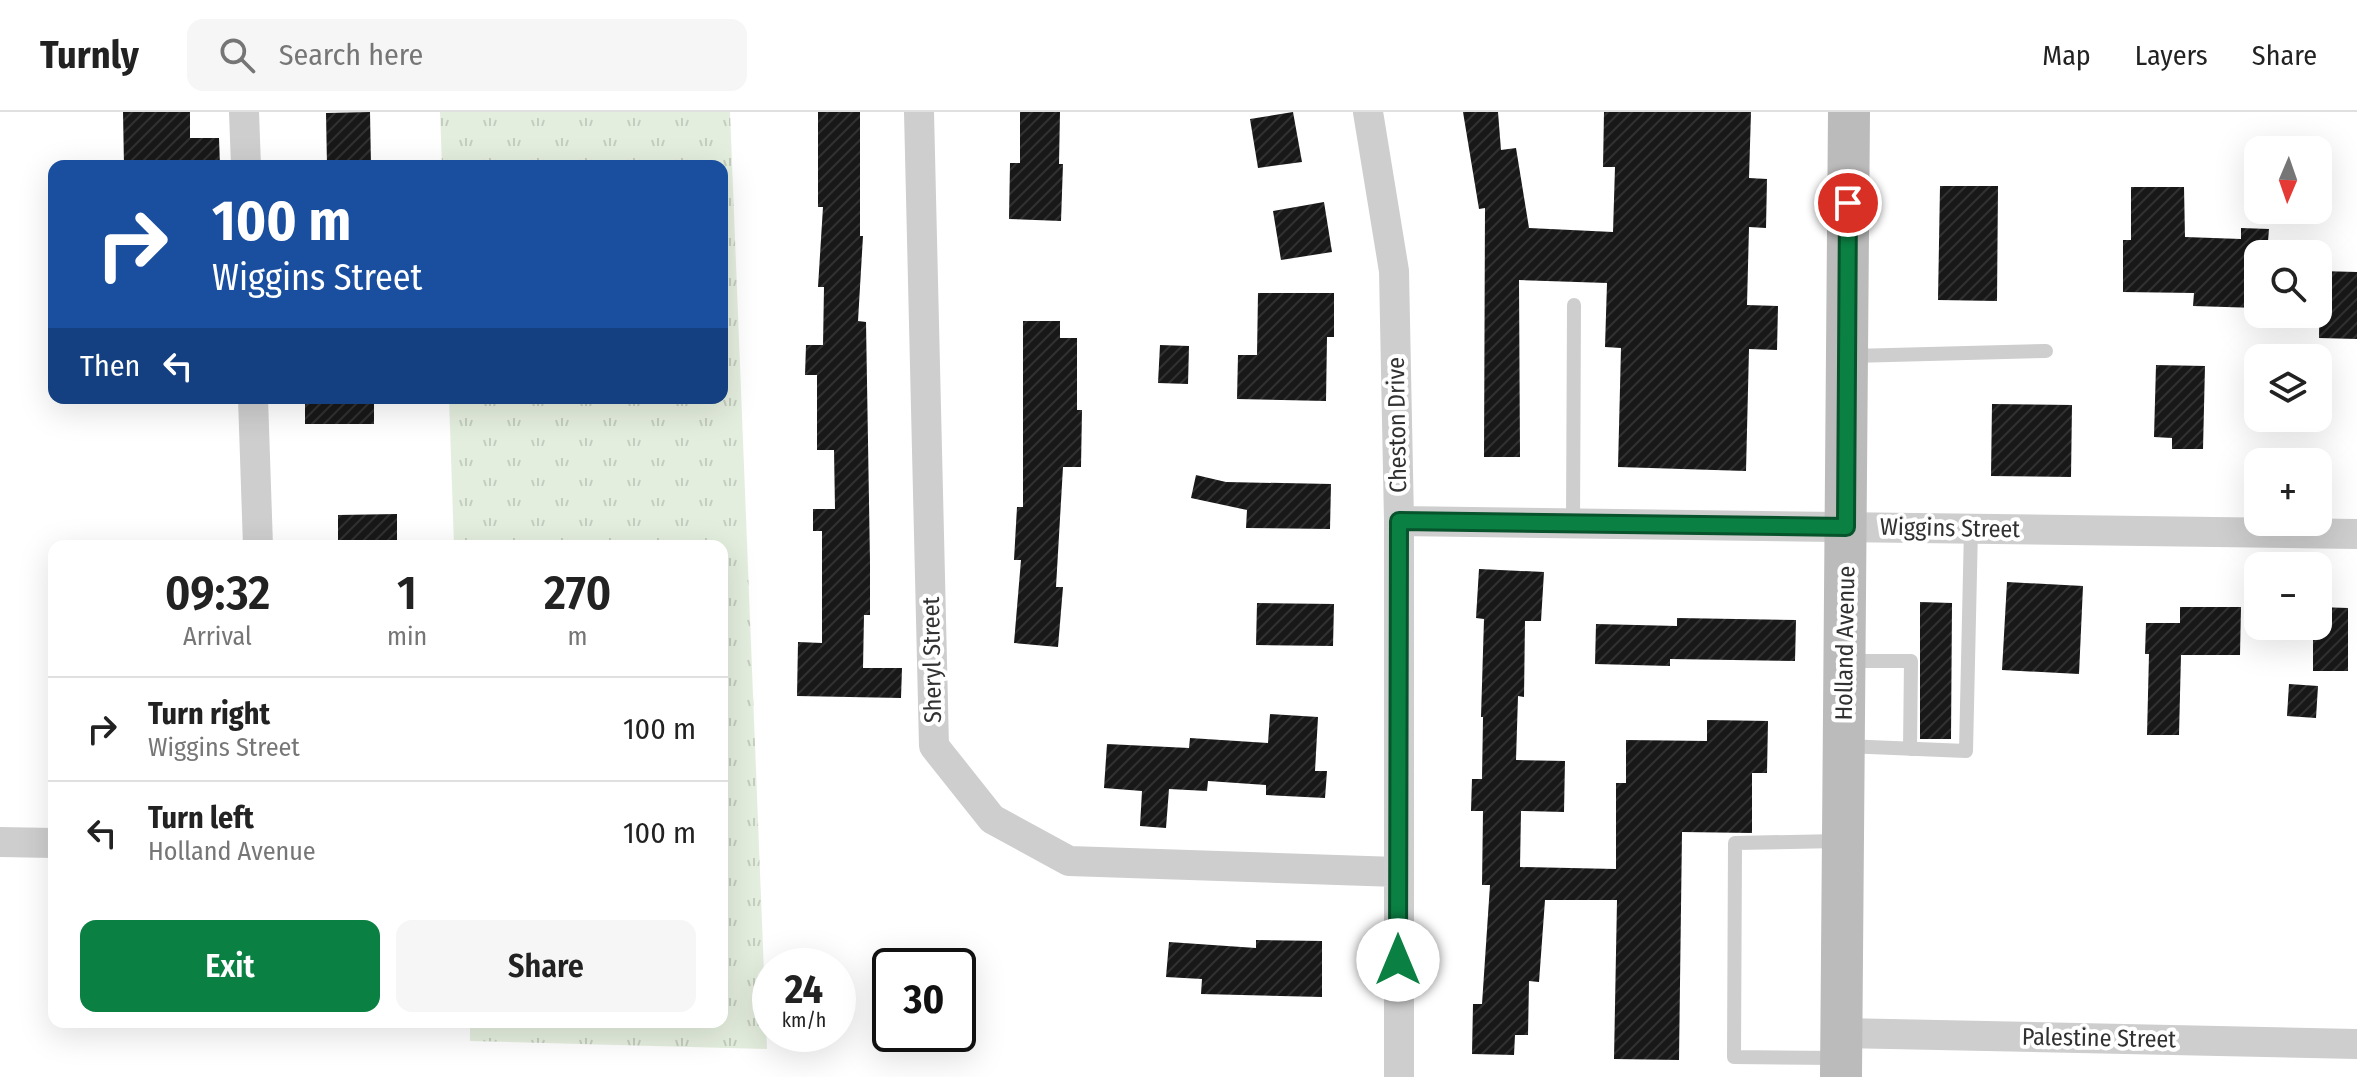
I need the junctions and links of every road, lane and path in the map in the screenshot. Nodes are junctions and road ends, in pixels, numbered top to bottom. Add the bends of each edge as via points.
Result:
1 (244, 112) edge
2 (919, 112) edge
3 (1368, 112) edge
4 (1849, 112) edge
5 (246, 160) edge
6 (1574, 305) dead end
7 (2046, 351) dead end
8 (1847, 356) junction
9 (253, 404) edge
10 (1399, 521) junction
11 (1573, 523) junction
12 (1846, 527) junction
13 (1971, 528) junction
14 (2357, 534) edge
15 (258, 540) edge
16 (1845, 661) junction
17 (1844, 746) junction
18 (1910, 749) junction
19 (1843, 840) junction
20 (0, 842) edge
21 (48, 843) edge
22 (1397, 872) junction
23 (2357, 1044) edge
24 (1841, 1056) edge
25 (1399, 1077) edge

1 - 5 street
2 - 22 street, Sheryl Street via 934,746 992,819 1069,861
3 - 10 street, Cheston Drive via 1394,271
4 - 8 main road, Holland Avenue
6 - 11 lane
7 - 8 lane
8 - 12 main road, Holland Avenue
9 - 15 street
10 - 11 street, Wiggins Street
10 - 22 street, Cheston Drive
11 - 12 street, Wiggins Street
12 - 13 street, Wiggins Street
12 - 16 main road, Holland Avenue
13 - 14 street, Wiggins Street
13 - 18 lane via 1966,751
16 - 17 main road, Holland Avenue
16 - 18 lane via 1911,661
17 - 18 lane
17 - 19 main road, Holland Avenue
19 - 24 main road, Holland Avenue
19 - 24 lane via 1735,843 1734,1057
20 - 21 street
22 - 25 street, Cheston Drive
23 - 24 street, Palestine Street

